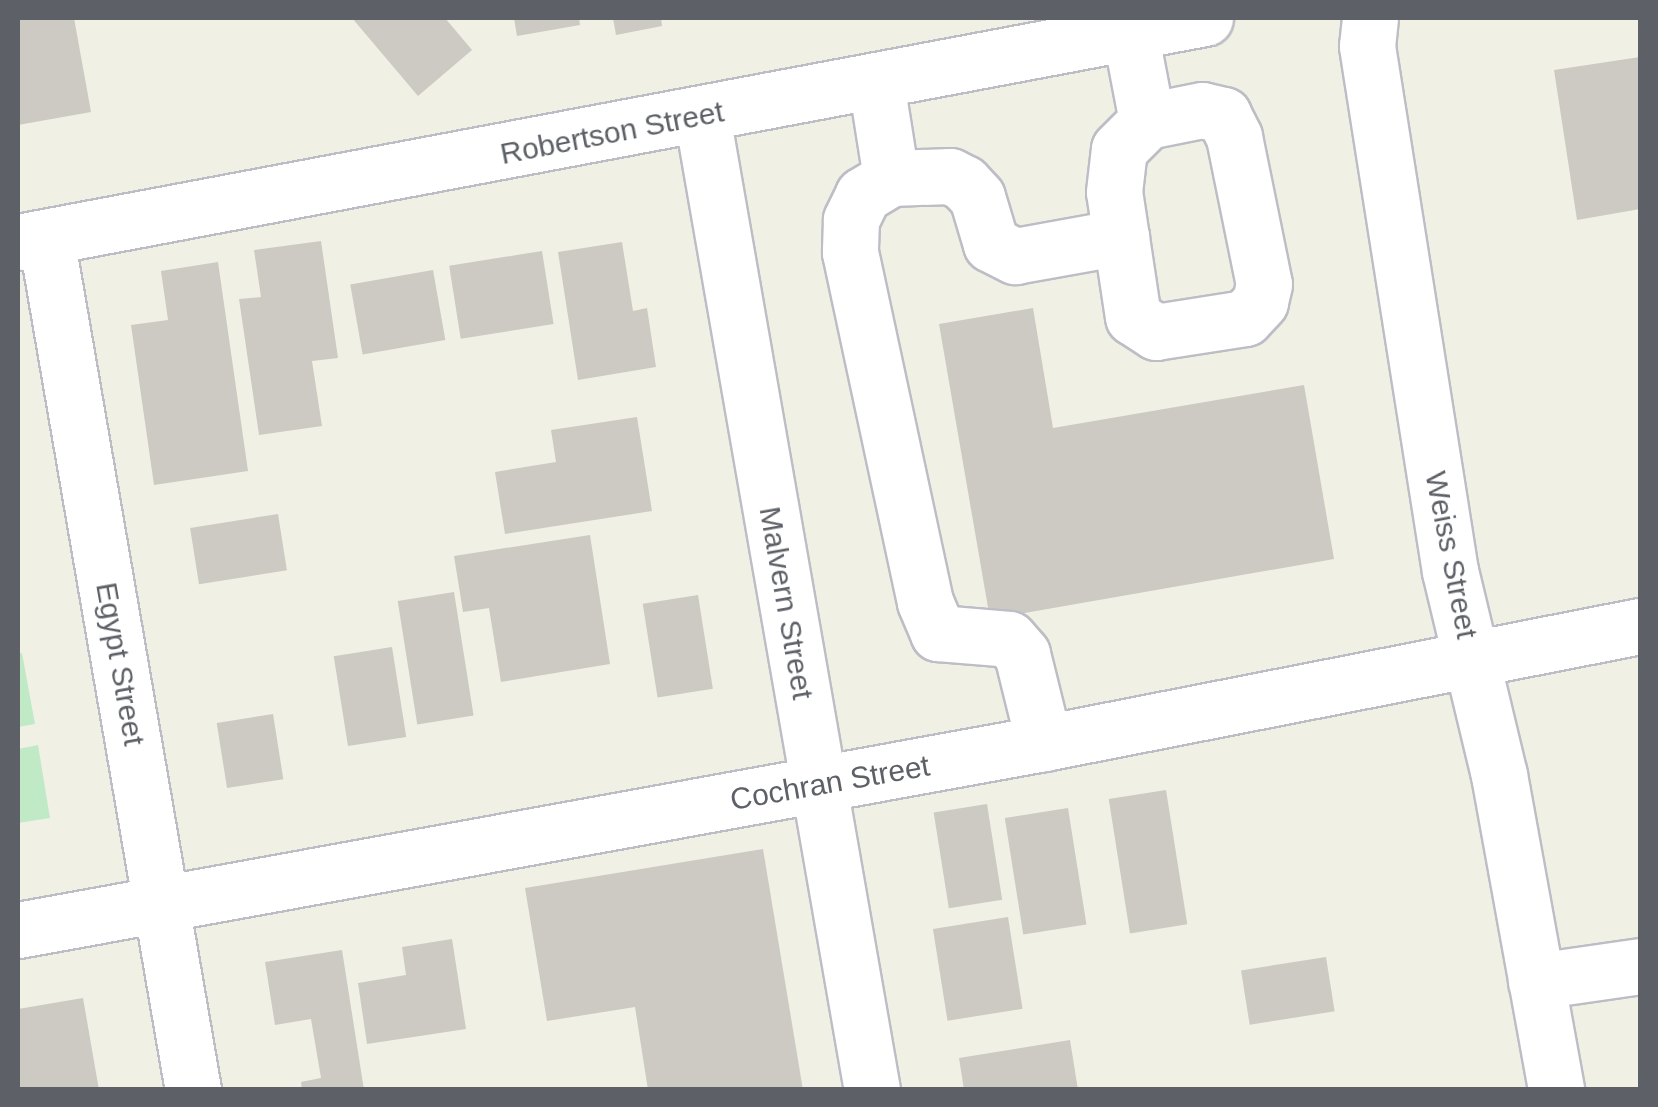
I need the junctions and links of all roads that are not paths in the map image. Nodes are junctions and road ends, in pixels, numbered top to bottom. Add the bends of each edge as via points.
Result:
1 (1205, 18) edge
2 (1370, 18) edge
3 (1130, 32) junction
4 (876, 83) junction
5 (702, 116) junction
6 (1147, 121) junction
7 (891, 178) junction
8 (1121, 238) junction
9 (32, 240) edge
10 (1640, 626) edge
11 (1473, 660) junction
12 (1044, 743) junction
13 (817, 785) junction
14 (162, 904) junction
15 (18, 930) edge
16 (1640, 966) edge
17 (1536, 981) junction
18 (193, 1090) edge
19 (872, 1090) edge
20 (1556, 1090) edge

1 - 3 street, Robertson Street
2 - 11 street, Weiss Street via 1368,46 1444,532
3 - 4 street, Robertson Street
3 - 6 street
4 - 5 street, Robertson Street
4 - 7 street
5 - 9 street, Robertson Street
5 - 13 street, Malvern Street
6 - 8 street via 1119,149 1114,192
6 - 8 street via 1202,110 1223,115 1234,137 1264,284 1260,302 1245,318 1156,332 1134,317
7 - 8 street via 950,176 964,183 977,197 991,244 1015,256
7 - 12 street via 862,195 851,220 850,252 925,602 938,633 1009,639 1022,654
9 - 14 street, Egypt Street
10 - 11 street, Cochran Street
11 - 12 street, Cochran Street
11 - 17 street, Weiss Street
12 - 13 street, Cochran Street
13 - 14 street, Cochran Street
13 - 19 street, Malvern Street
14 - 15 street, Cochran Street
14 - 18 street, Egypt Street
16 - 17 street
17 - 20 street, Weiss Street

